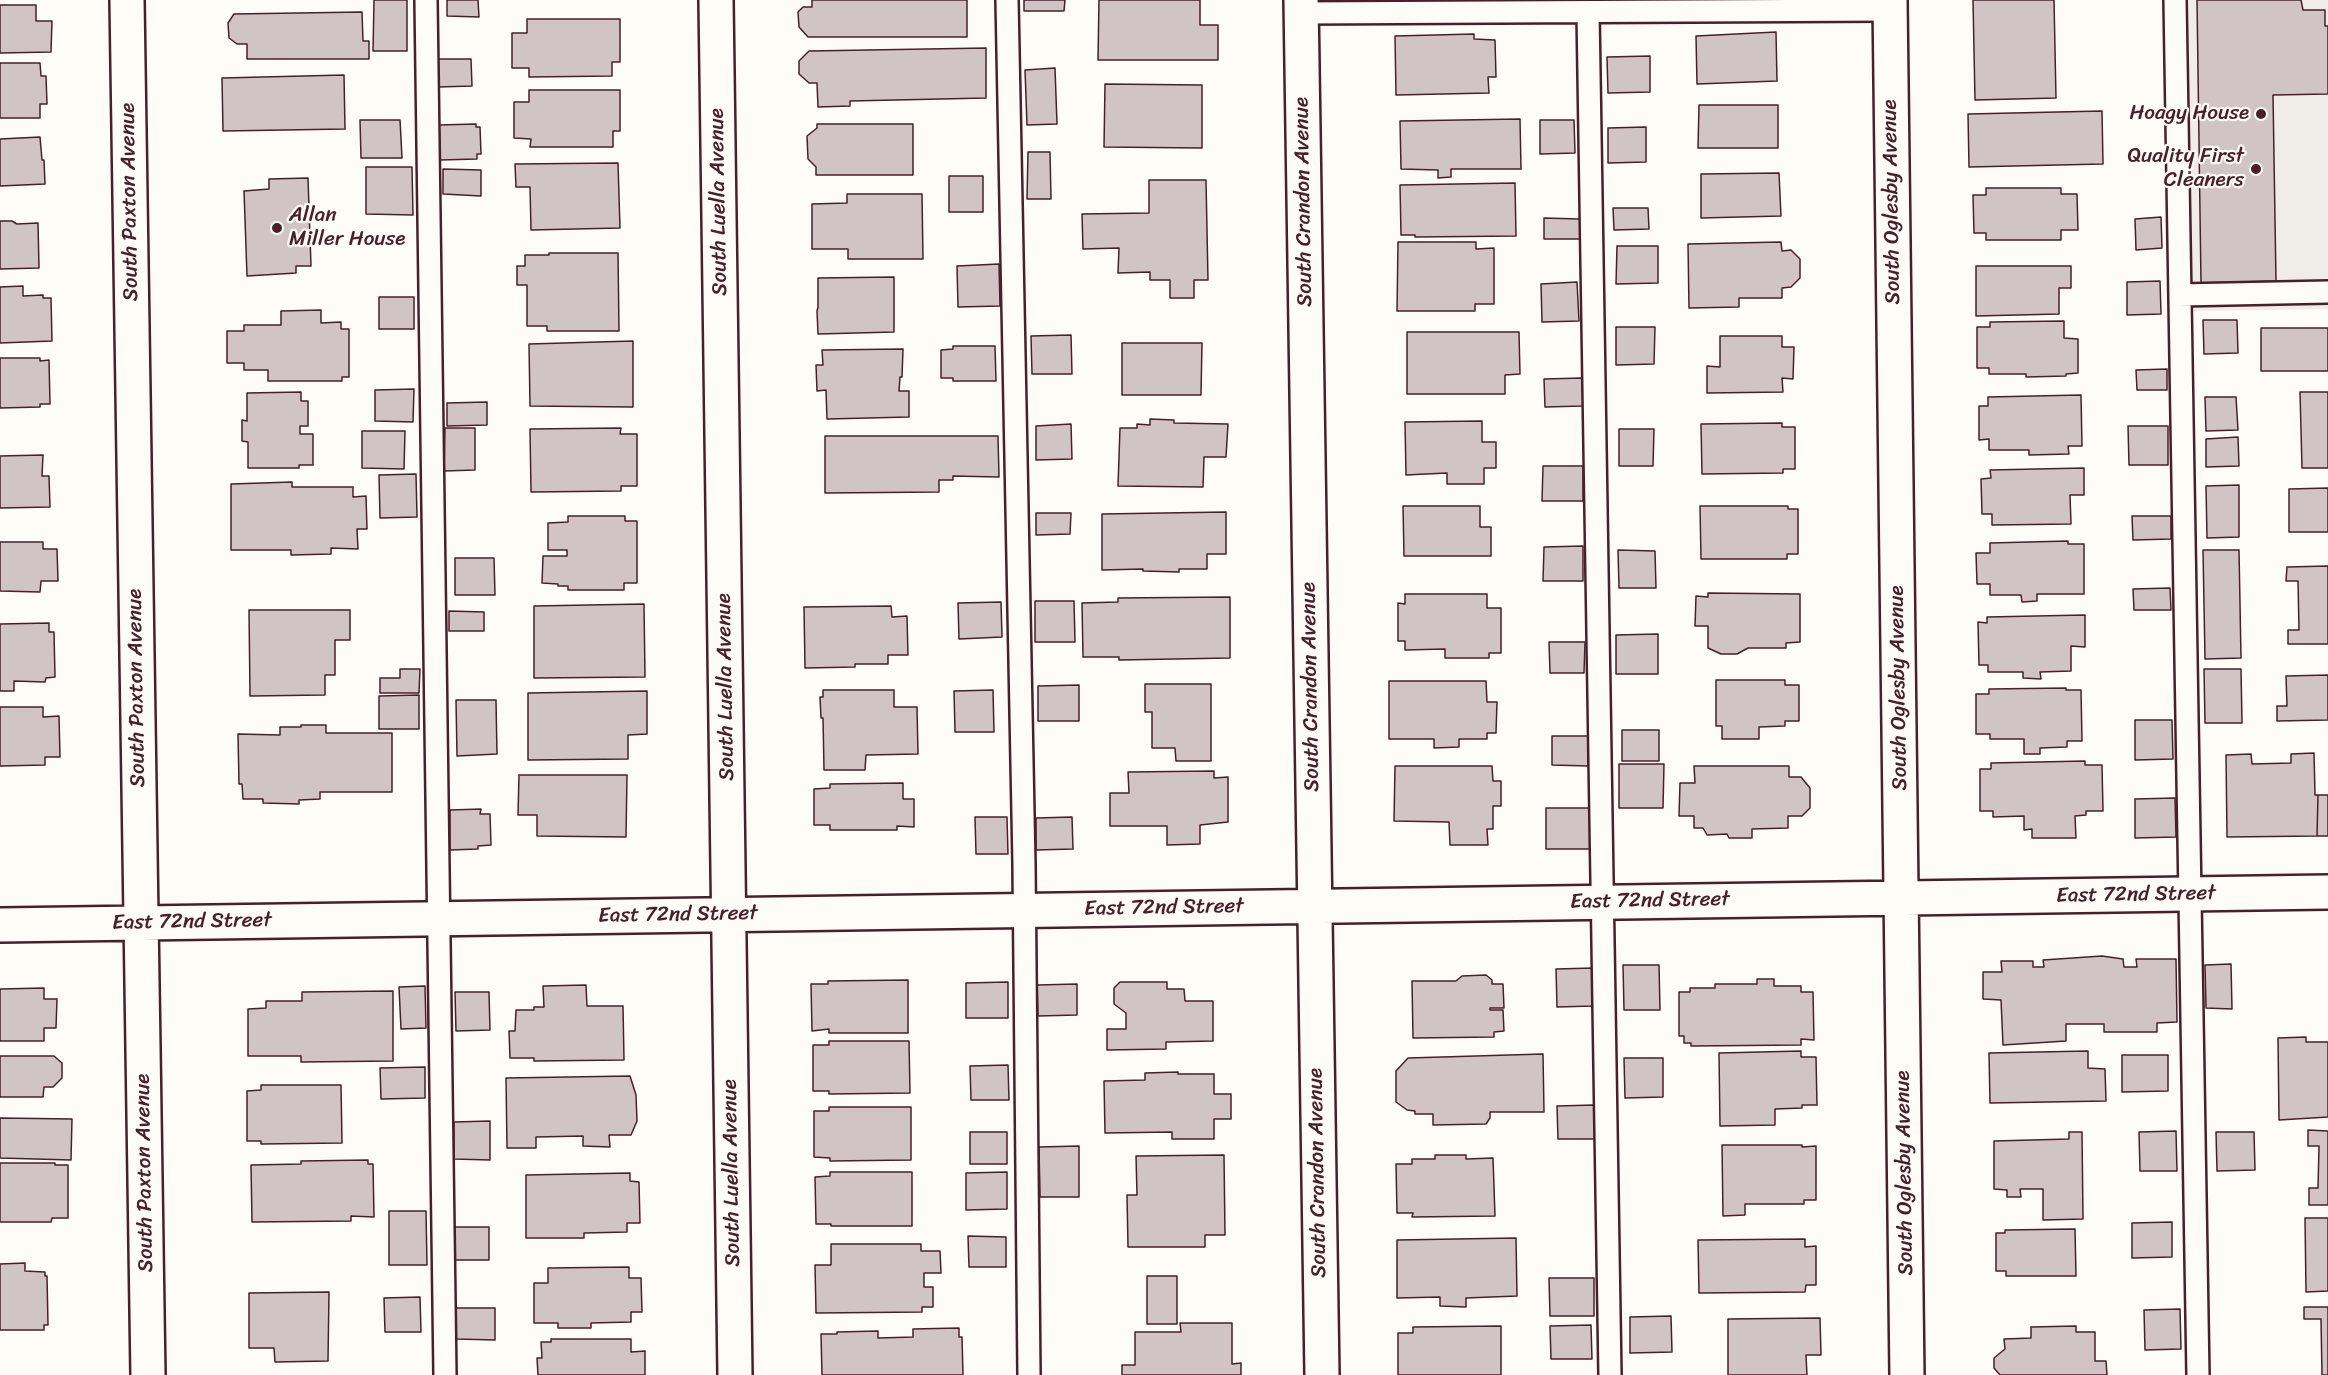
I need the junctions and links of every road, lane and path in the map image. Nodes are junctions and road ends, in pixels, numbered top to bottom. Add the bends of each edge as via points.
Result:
1 (127, 0) edge
2 (426, 0) edge
3 (716, 0) edge
4 (1007, 0) edge
5 (2175, 0) edge
6 (1890, 5) edge
7 (1301, 6) edge
8 (1588, 12) junction
9 (2328, 292) edge
10 (2180, 295) junction
11 (2328, 892) edge
12 (2190, 894) junction
13 (1901, 898) junction
14 (1602, 902) junction
15 (1314, 906) junction
16 (1024, 910) junction
17 (729, 914) junction
18 (439, 919) junction
19 (141, 923) junction
20 (0, 925) edge
21 (148, 1375) edge
22 (446, 1375) edge
23 (735, 1375) edge
24 (1029, 1375) edge
25 (1322, 1375) edge
26 (1610, 1375) edge
27 (1907, 1375) edge
28 (2198, 1375) edge

1 - 19 street, South Paxton Avenue
2 - 18 lane
3 - 17 street, South Luella Avenue
4 - 16 lane
5 - 10 lane
6 - 8 lane
6 - 13 street, South Oglesby Avenue
7 - 8 lane
7 - 15 street, South Crandon Avenue
8 - 14 lane
9 - 10 lane
10 - 12 lane
11 - 12 street, East 72nd Street
12 - 13 street, East 72nd Street
12 - 28 lane
13 - 14 street, East 72nd Street
13 - 27 street, South Oglesby Avenue
14 - 15 street, East 72nd Street
14 - 26 lane
15 - 16 street, East 72nd Street
15 - 25 street, South Crandon Avenue
16 - 17 street, East 72nd Street
16 - 24 lane
17 - 18 street, East 72nd Street
17 - 23 street, South Luella Avenue
18 - 19 street, East 72nd Street
18 - 22 lane
19 - 20 street, East 72nd Street
19 - 21 street, South Paxton Avenue

